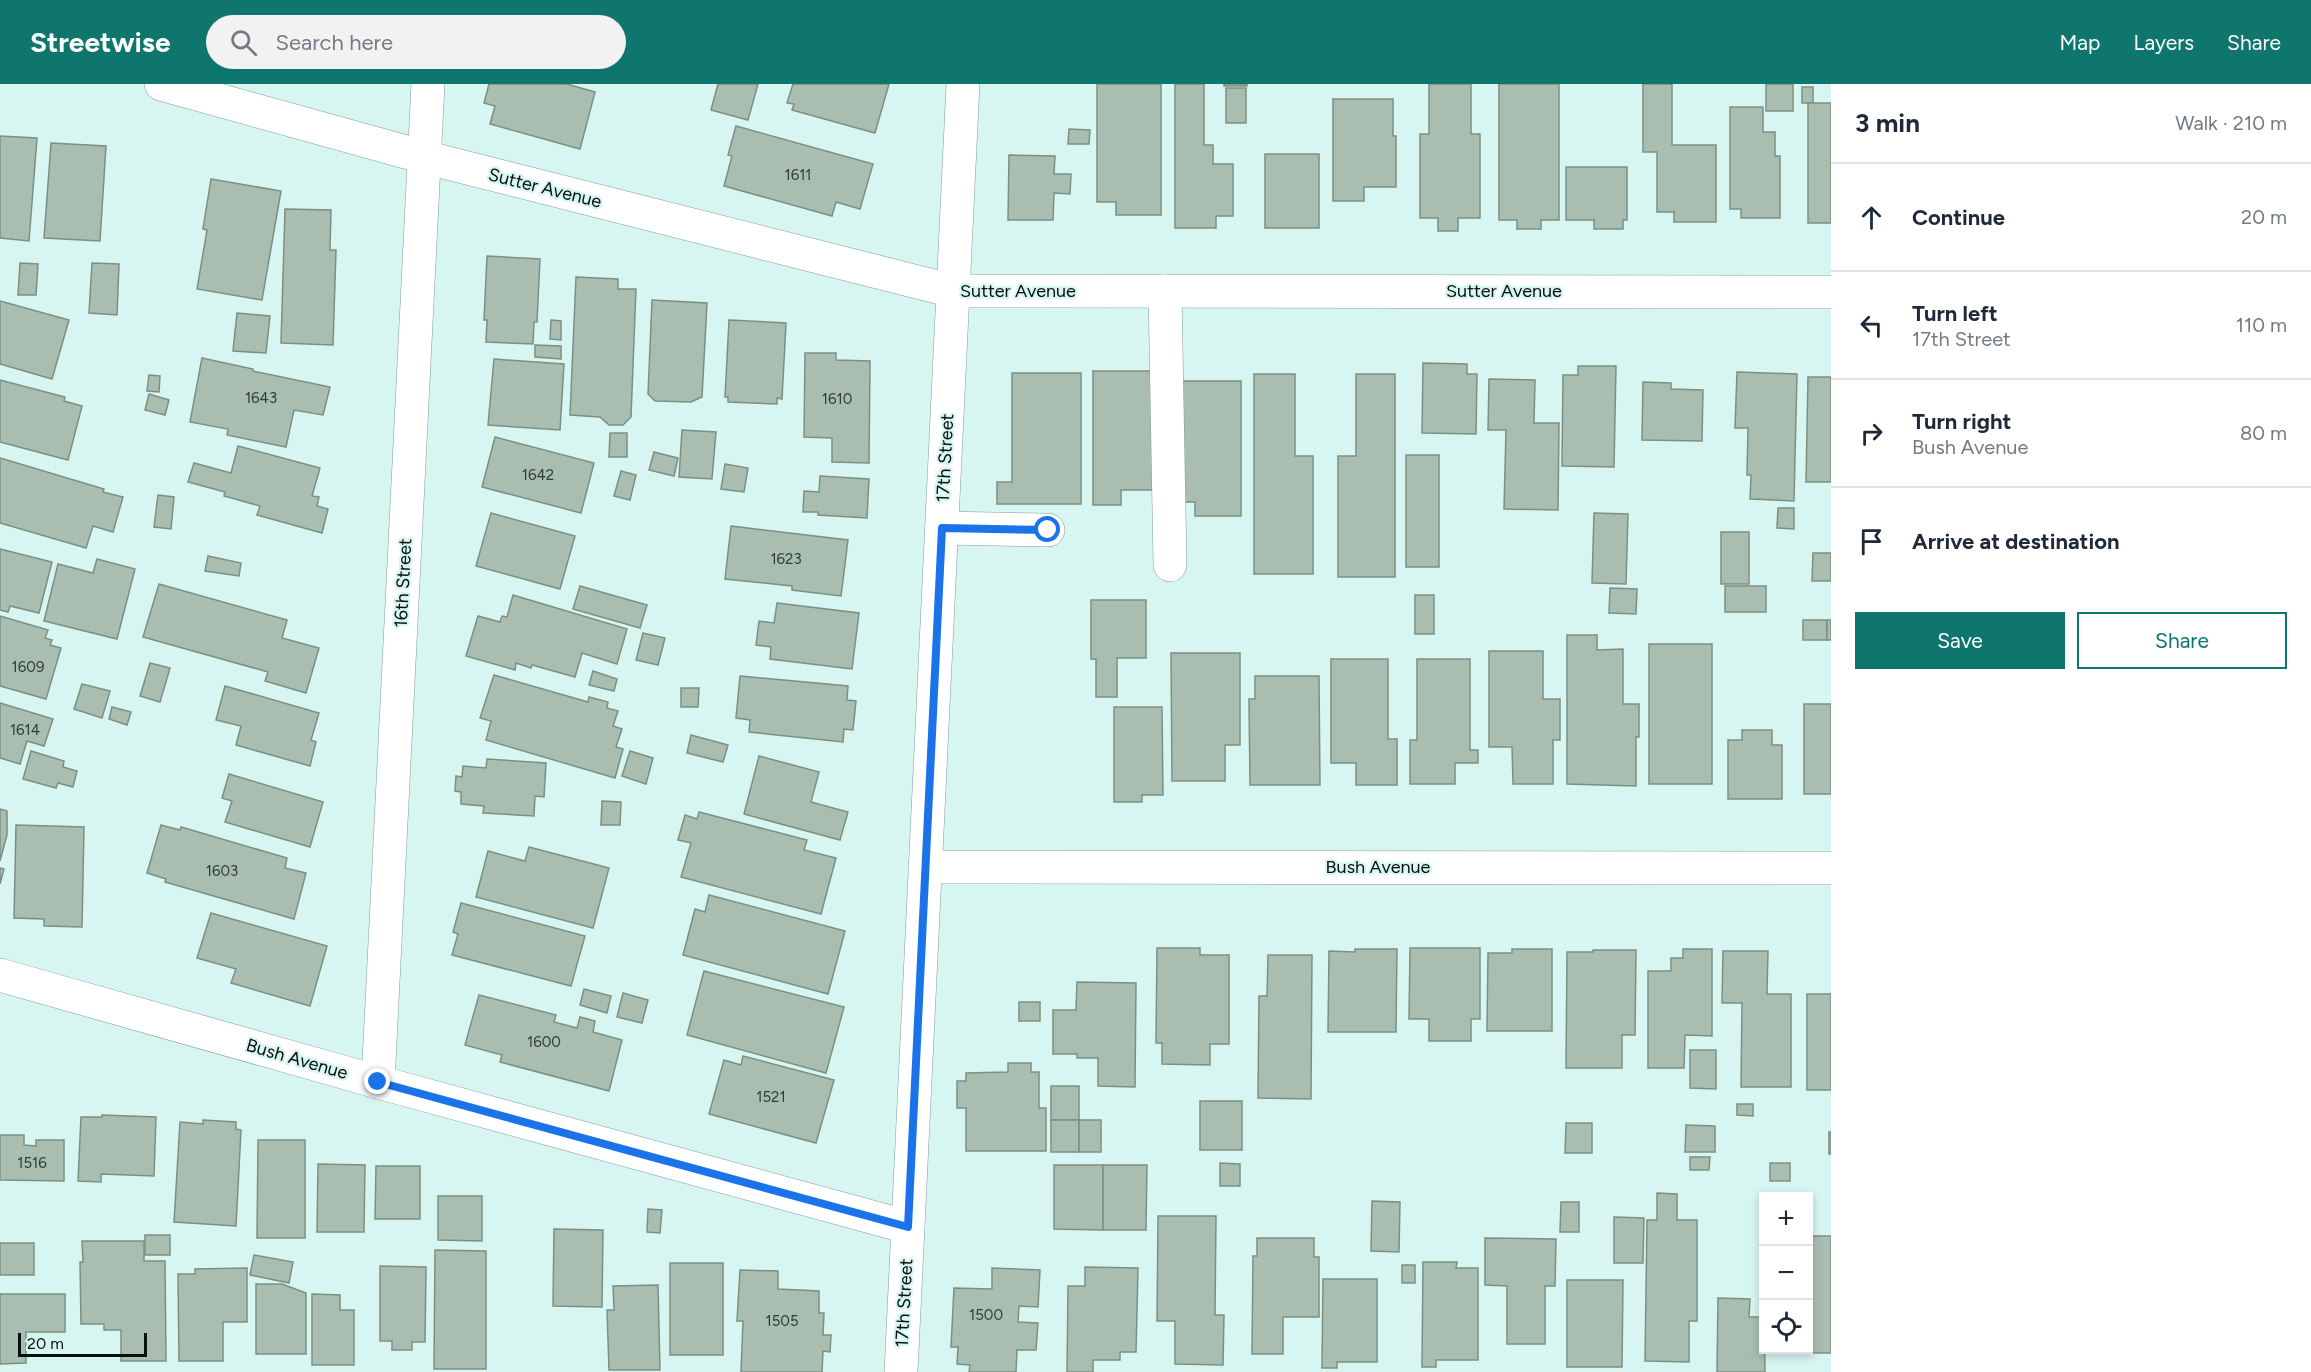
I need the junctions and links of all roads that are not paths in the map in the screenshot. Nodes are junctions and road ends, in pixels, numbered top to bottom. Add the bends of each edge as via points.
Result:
1 (160, 84) edge
2 (428, 84) edge
3 (963, 84) edge
4 (424, 157) junction
5 (953, 291) junction
6 (1166, 291) junction
7 (1831, 292) edge
8 (942, 528) junction
9 (1048, 530) dead end
10 (1170, 565) dead end
11 (925, 867) junction
12 (1831, 868) edge
13 (0, 975) edge
14 (378, 1082) junction
15 (908, 1227) junction
16 (901, 1372) edge

1 - 4 street, Sutter Avenue
2 - 4 street, 16th Street
3 - 5 street, 17th Street
4 - 5 street, Sutter Avenue
4 - 14 street, 16th Street
5 - 6 street, Sutter Avenue
5 - 8 street, 17th Street
6 - 7 street, Sutter Avenue
6 - 10 street
8 - 9 street
8 - 11 street, 17th Street
11 - 12 street, Bush Avenue
11 - 15 street, 17th Street
13 - 14 street, Bush Avenue
14 - 15 street, Bush Avenue
15 - 16 street, 17th Street

